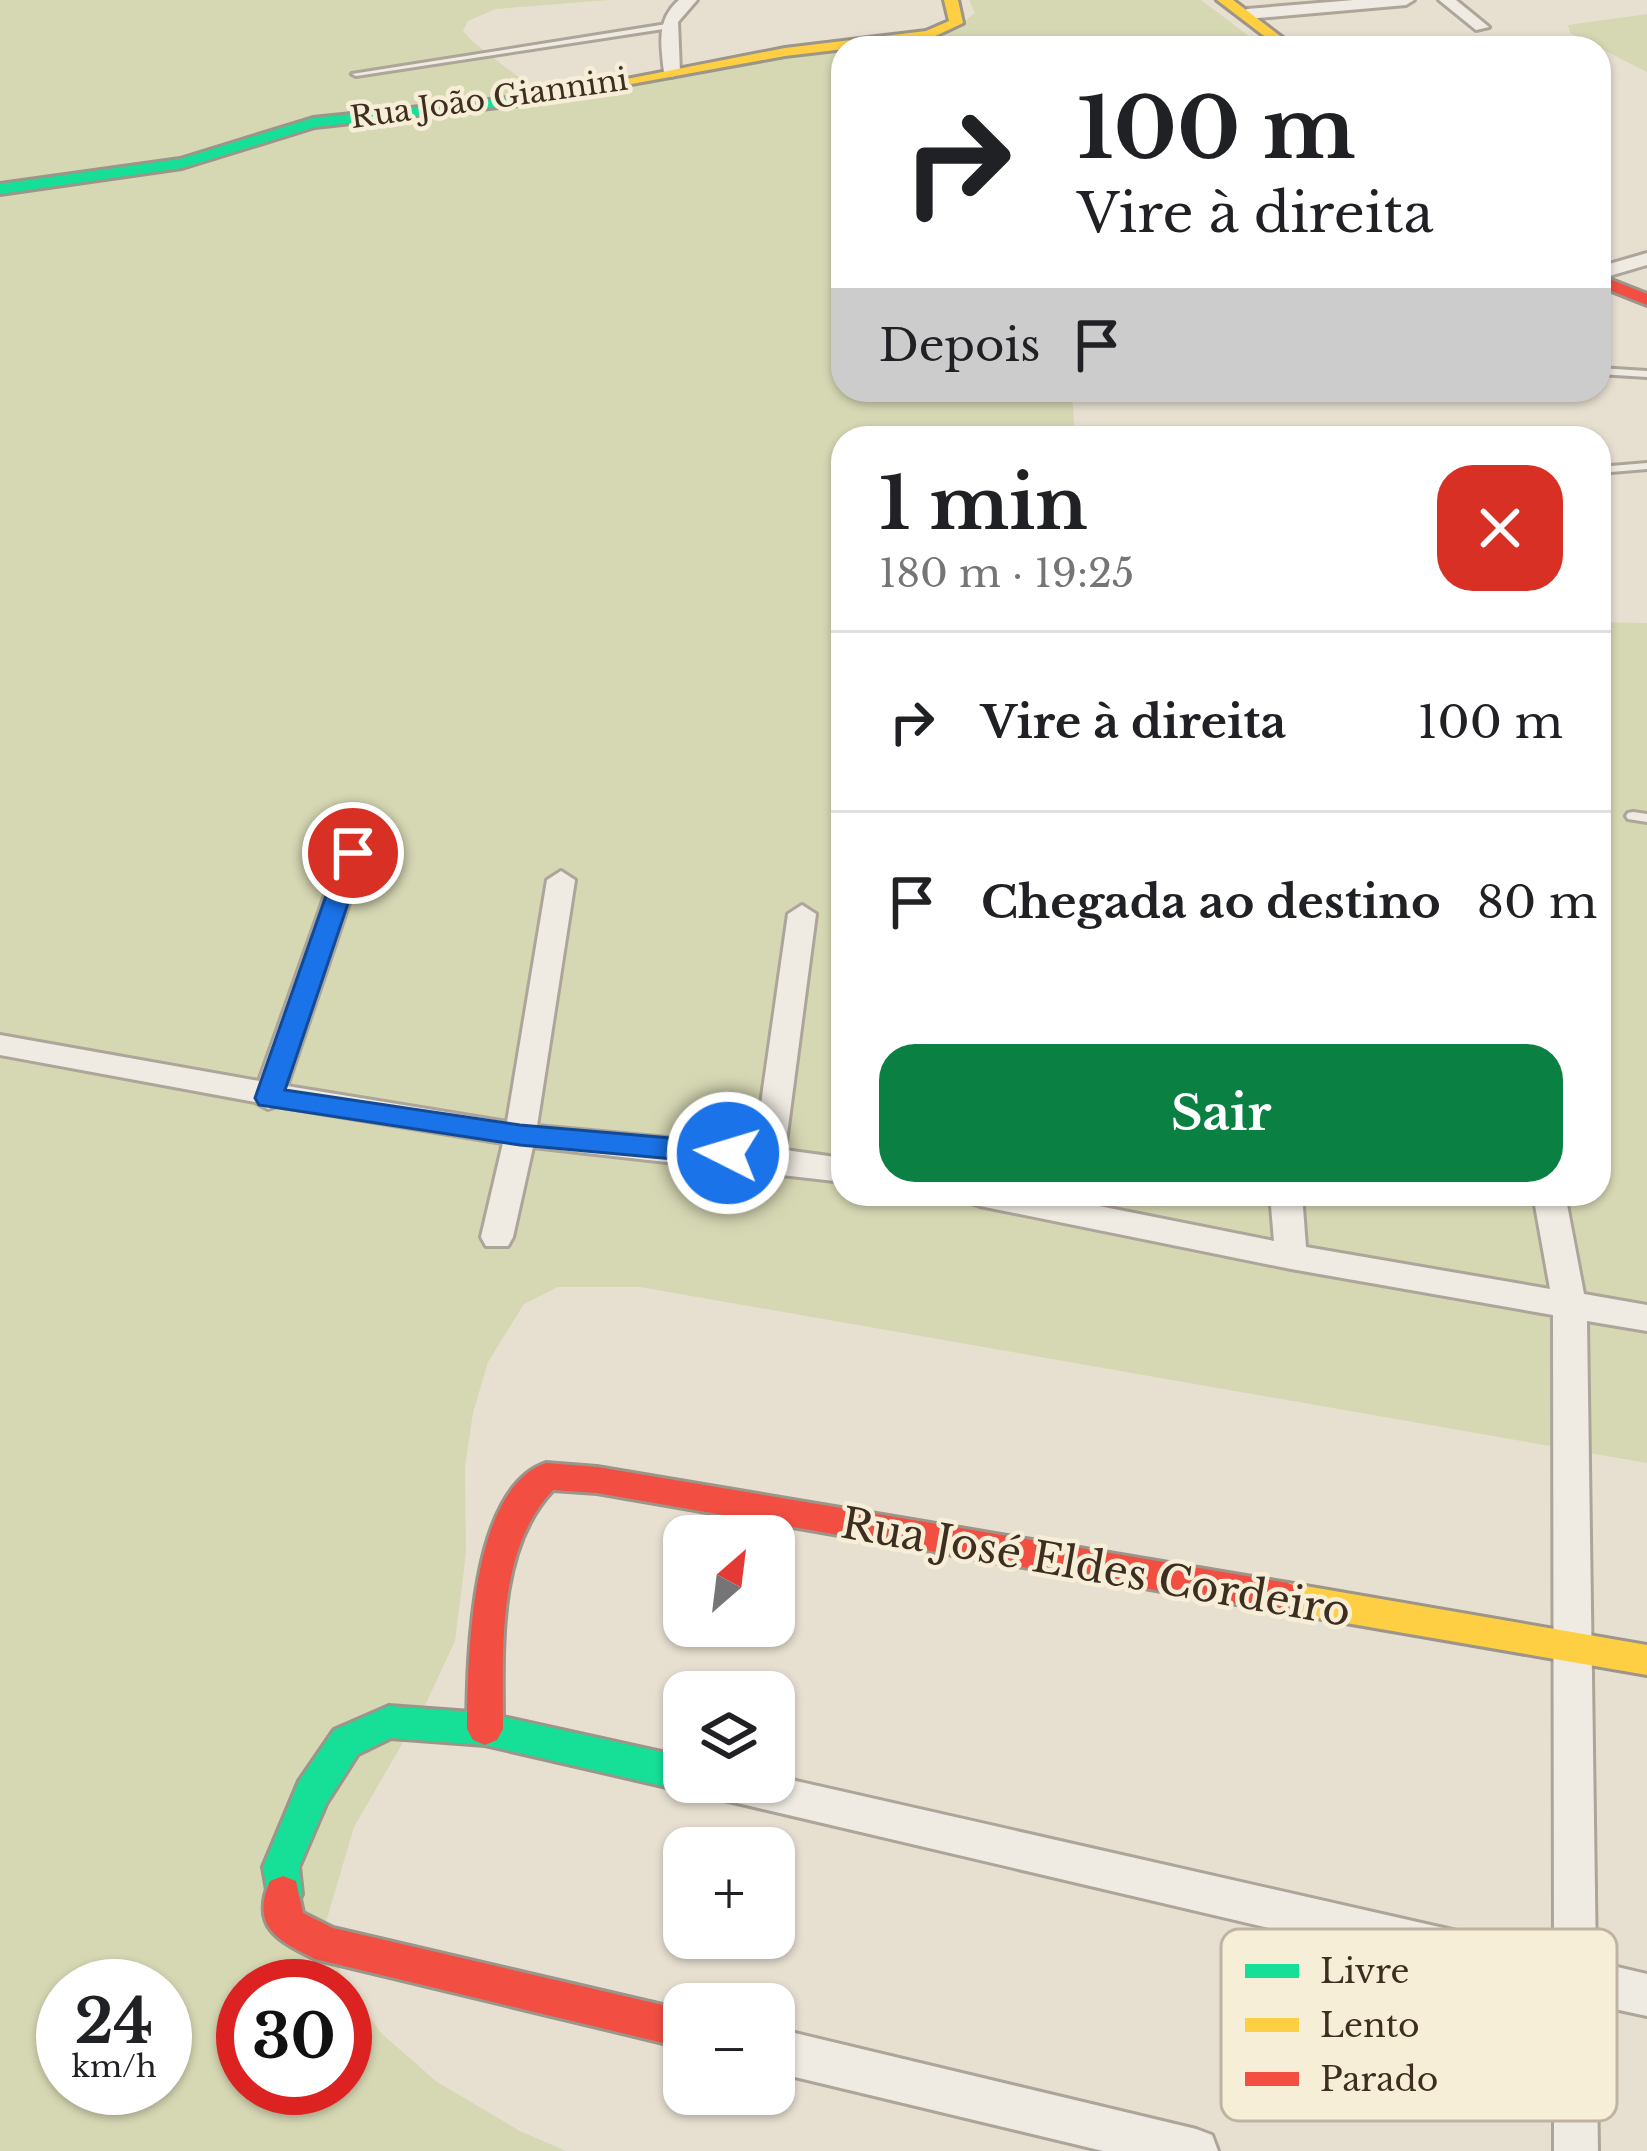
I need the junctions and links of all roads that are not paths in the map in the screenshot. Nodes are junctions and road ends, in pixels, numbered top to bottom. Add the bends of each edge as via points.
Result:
1 (689, 0) edge
2 (951, 0) edge
3 (1406, 0) edge
4 (1447, 0) edge
5 (1235, 7) edge
6 (667, 26) junction
7 (1481, 27) dead end
8 (915, 36) edge
9 (1272, 36) edge
10 (831, 49) edge
11 (672, 73) junction
12 (356, 74) dead end
13 (0, 189) edge
14 (1647, 260) edge
15 (1611, 273) edge
16 (1611, 283) edge
17 (1647, 300) edge
18 (1611, 372) edge
19 (1647, 374) edge
20 (1647, 466) edge
21 (1611, 469) edge
22 (353, 853) dead end
23 (561, 880) dead end
24 (802, 914) dead end
25 (0, 1045) edge
26 (268, 1098) junction
27 (520, 1135) junction
28 (769, 1157) junction
29 (831, 1168) edge
30 (1064, 1206) edge
31 (1287, 1206) edge
32 (1551, 1206) edge
33 (497, 1237) dead end
34 (1291, 1257) junction
35 (1570, 1305) junction
36 (1647, 1318) edge
37 (1571, 1650) junction
38 (1647, 1660) edge
39 (485, 1729) junction
40 (663, 1769) edge
41 (795, 1800) edge
42 (1356, 1929) edge
43 (1574, 1929) edge
44 (1617, 1988) edge
45 (1647, 1995) edge
46 (663, 2024) edge
47 (795, 2055) edge
48 (1576, 2121) edge
49 (1196, 2151) edge
50 (1576, 2151) edge

1 - 6 street
2 - 8 street, Rua João Giannini via 956,23
3 - 5 street
4 - 7 street
5 - 9 street
6 - 11 street
6 - 12 lane
10 - 11 street, Rua João Giannini
11 - 13 street, Rua João Giannini via 517,101 313,123 182,163
14 - 15 street
16 - 17 street
18 - 19 lane
20 - 21 lane
22 - 26 street
23 - 27 street
24 - 28 street
25 - 26 street
26 - 27 street
27 - 28 street
27 - 33 street
28 - 29 street
30 - 34 street
31 - 34 street
32 - 35 street
34 - 35 street
35 - 36 street
35 - 37 street
37 - 38 street, Rua José Eldes Cordeiro
37 - 39 street, Rua José Eldes Cordeiro via 545,1476 515,1508 486,1619
37 - 43 street
39 - 40 street
39 - 46 street via 389,1722 346,1742 281,1867 285,1924 328,1946
41 - 42 street
44 - 45 street
47 - 49 street
48 - 50 street

